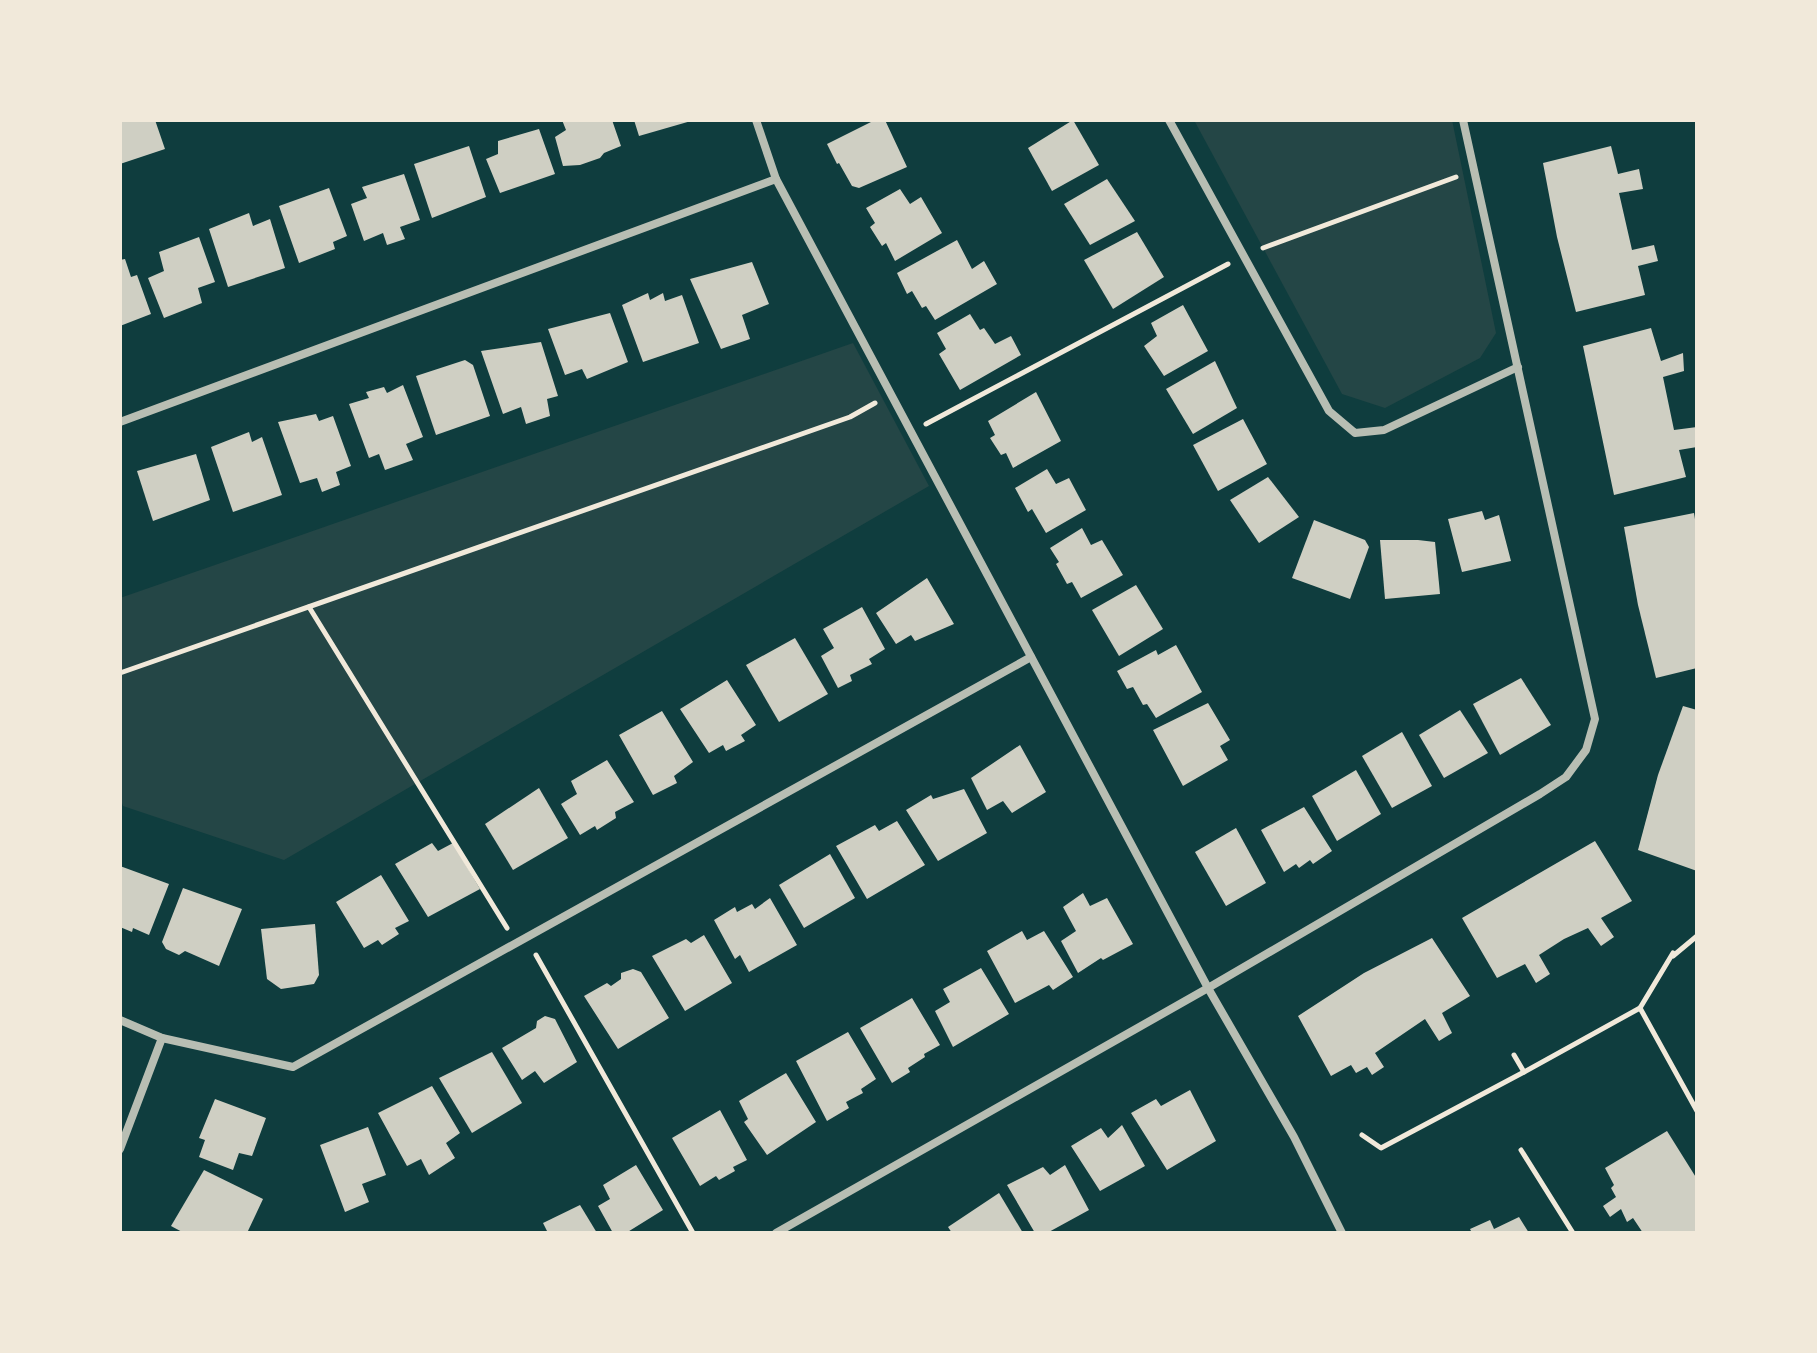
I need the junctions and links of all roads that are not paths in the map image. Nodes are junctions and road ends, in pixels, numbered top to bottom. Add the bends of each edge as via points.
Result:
1 (756, 120) edge
2 (1169, 120) edge
3 (1463, 120) edge
4 (776, 179) junction
5 (1518, 367) junction
6 (120, 422) edge
7 (1031, 657) junction
8 (1208, 988) junction
9 (120, 1020) edge
10 (162, 1038) junction
11 (120, 1149) edge
12 (776, 1233) edge
13 (1342, 1233) edge

1 - 4 street
2 - 5 street via 1329,411 1355,433 1384,430
3 - 5 street
4 - 6 street
4 - 7 street
5 - 8 street via 1595,719 1586,750 1566,777 1540,794
7 - 8 street
7 - 10 street via 293,1067
8 - 12 street
8 - 13 street
9 - 10 street
10 - 11 street

